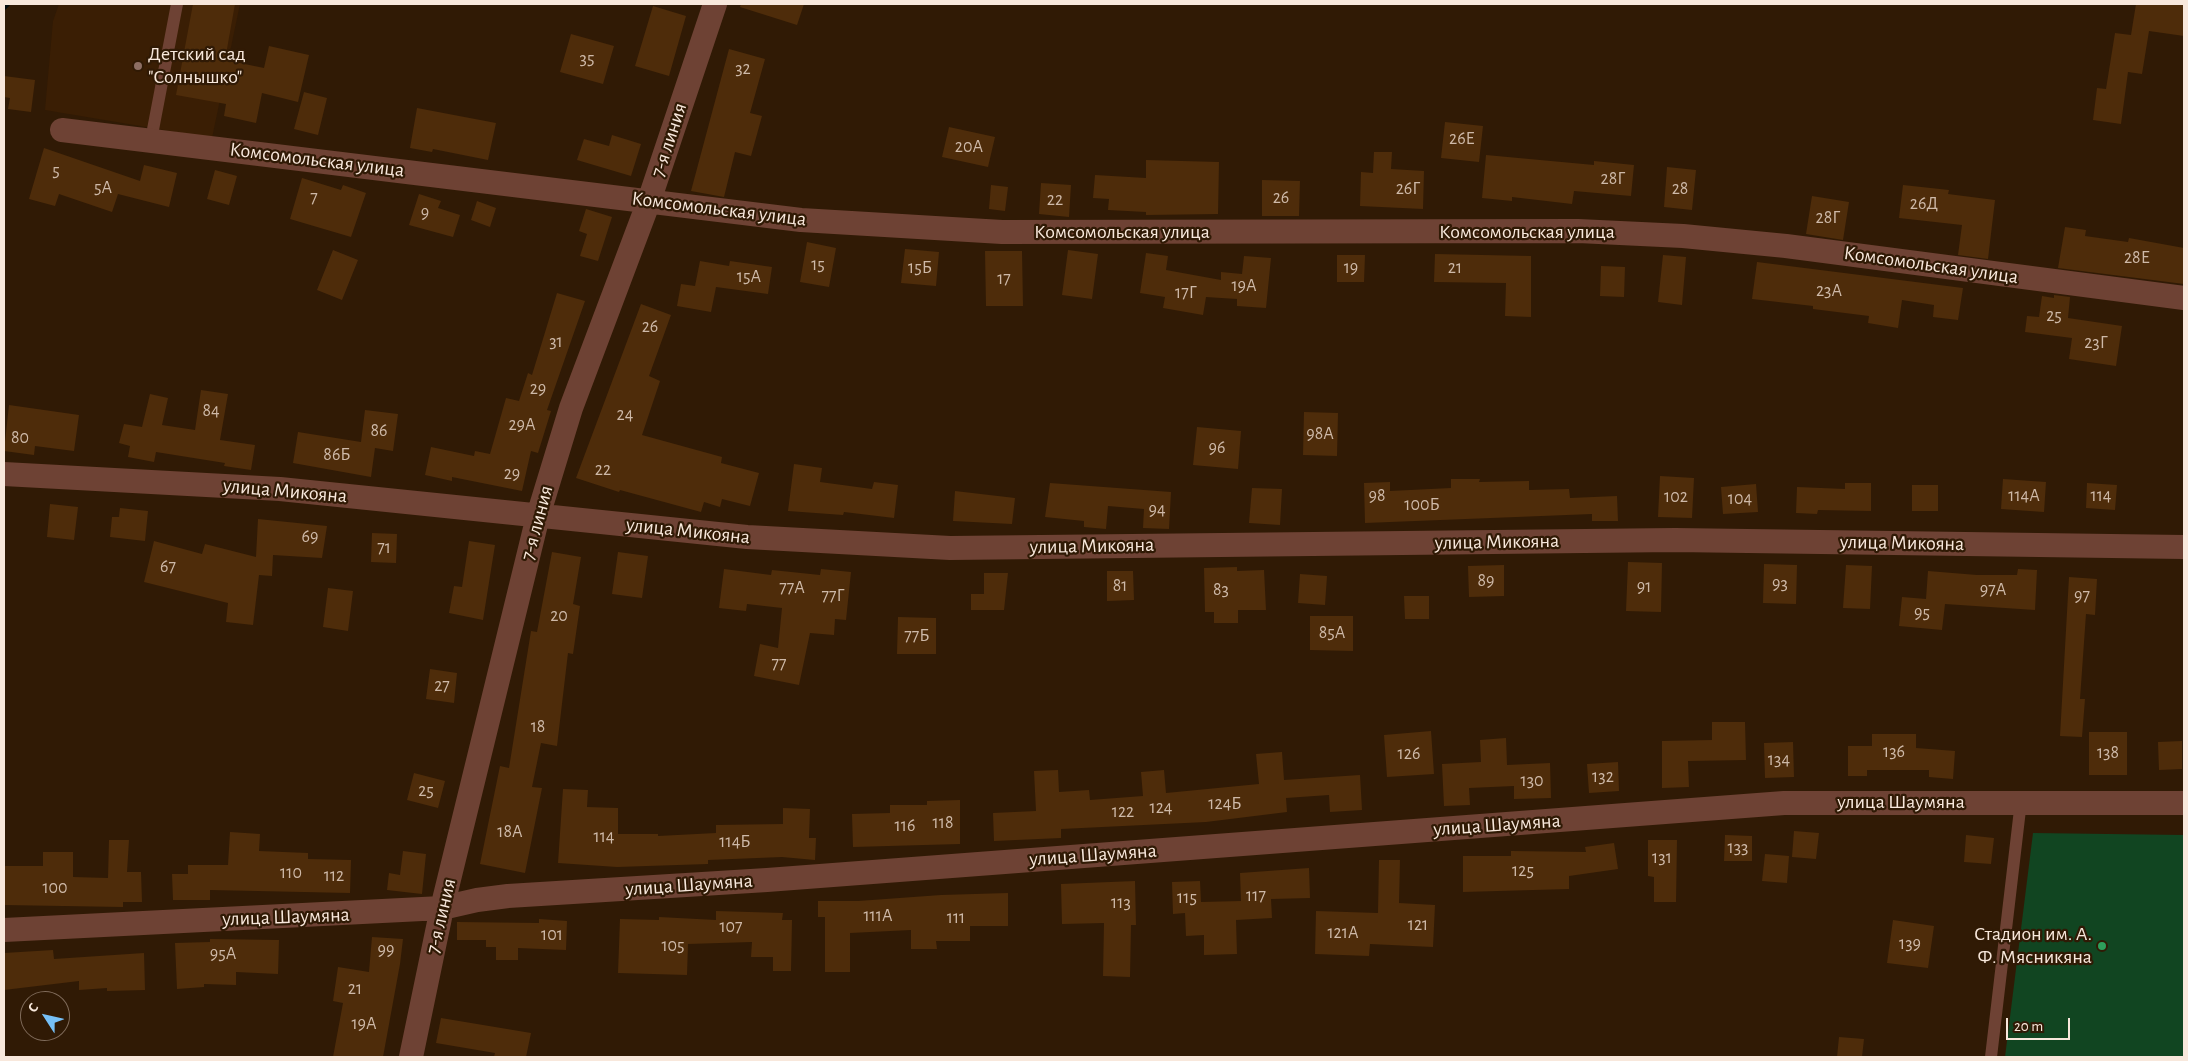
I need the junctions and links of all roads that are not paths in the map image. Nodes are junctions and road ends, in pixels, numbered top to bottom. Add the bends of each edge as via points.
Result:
1 (177, 4) edge
2 (715, 4) edge
3 (62, 130) dead end
4 (150, 140) junction
5 (649, 201) junction
6 (2184, 298) edge
7 (4, 474) edge
8 (538, 516) junction
9 (2184, 547) edge
10 (2021, 802) junction
11 (2184, 803) edge
12 (442, 908) junction
13 (4, 930) edge
14 (411, 1057) edge
15 (1991, 1057) edge

1 - 4 lane
2 - 5 street, 7-я линия
3 - 4 street, Комсомольская улица
4 - 5 street, Комсомольская улица
5 - 6 street, Комсомольская улица via 802,220 1002,232 1578,231 1683,236 1786,246
5 - 8 street, 7-я линия via 574,399
7 - 8 street, улица Микояна via 280,489
8 - 9 street, улица Микояна via 747,538 950,548 1675,540
8 - 12 street, 7-я линия
10 - 11 street, улица Шаумяна
10 - 12 street, улица Шаумяна via 1784,803 767,880 508,896
10 - 15 lane
12 - 13 street, улица Шаумяна
12 - 14 street, 7-я линия

